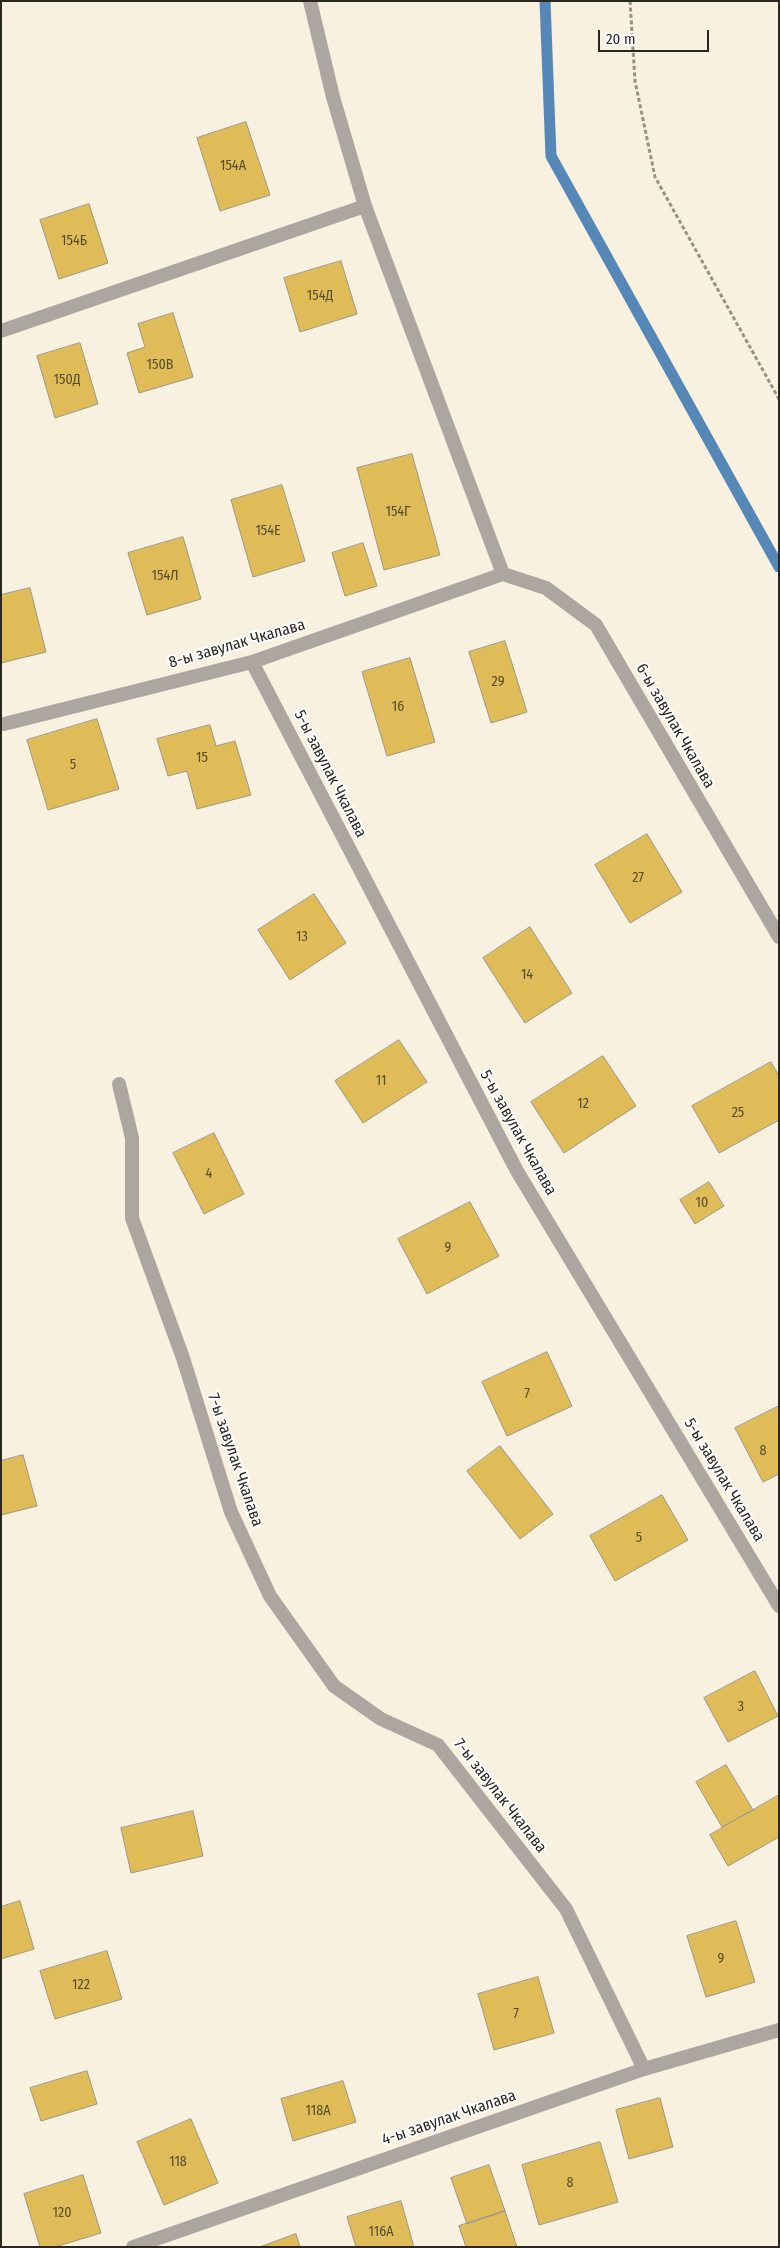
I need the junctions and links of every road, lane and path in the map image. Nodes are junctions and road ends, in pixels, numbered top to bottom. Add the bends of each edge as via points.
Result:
1 (310, 1) edge
2 (630, 1) edge
3 (365, 206) junction
4 (1, 331) edge
5 (779, 399) edge
6 (503, 574) junction
7 (252, 662) junction
8 (4, 724) dead end
9 (779, 937) edge
10 (119, 1084) dead end
11 (779, 1606) edge
12 (779, 2030) edge
13 (644, 2069) junction
14 (133, 2247) edge

1 - 3 street via 333,98
2 - 5 path via 635,81 655,177
3 - 4 street
3 - 6 street
6 - 7 street, 8-ы завулак Чкалава
6 - 9 street, 6-ы завулак Чкалава via 546,588 596,625
7 - 8 street, 8-ы завулак Чкалава
7 - 11 street, 5-ы завулак Чкалава via 516,1171
10 - 13 street, 7-ы завулак Чкалава via 132,1138 132,1218 183,1358 231,1512 270,1596 334,1686 381,1719 438,1745 566,1909
12 - 13 street, 4-ы завулак Чкалава
13 - 14 street, 4-ы завулак Чкалава

